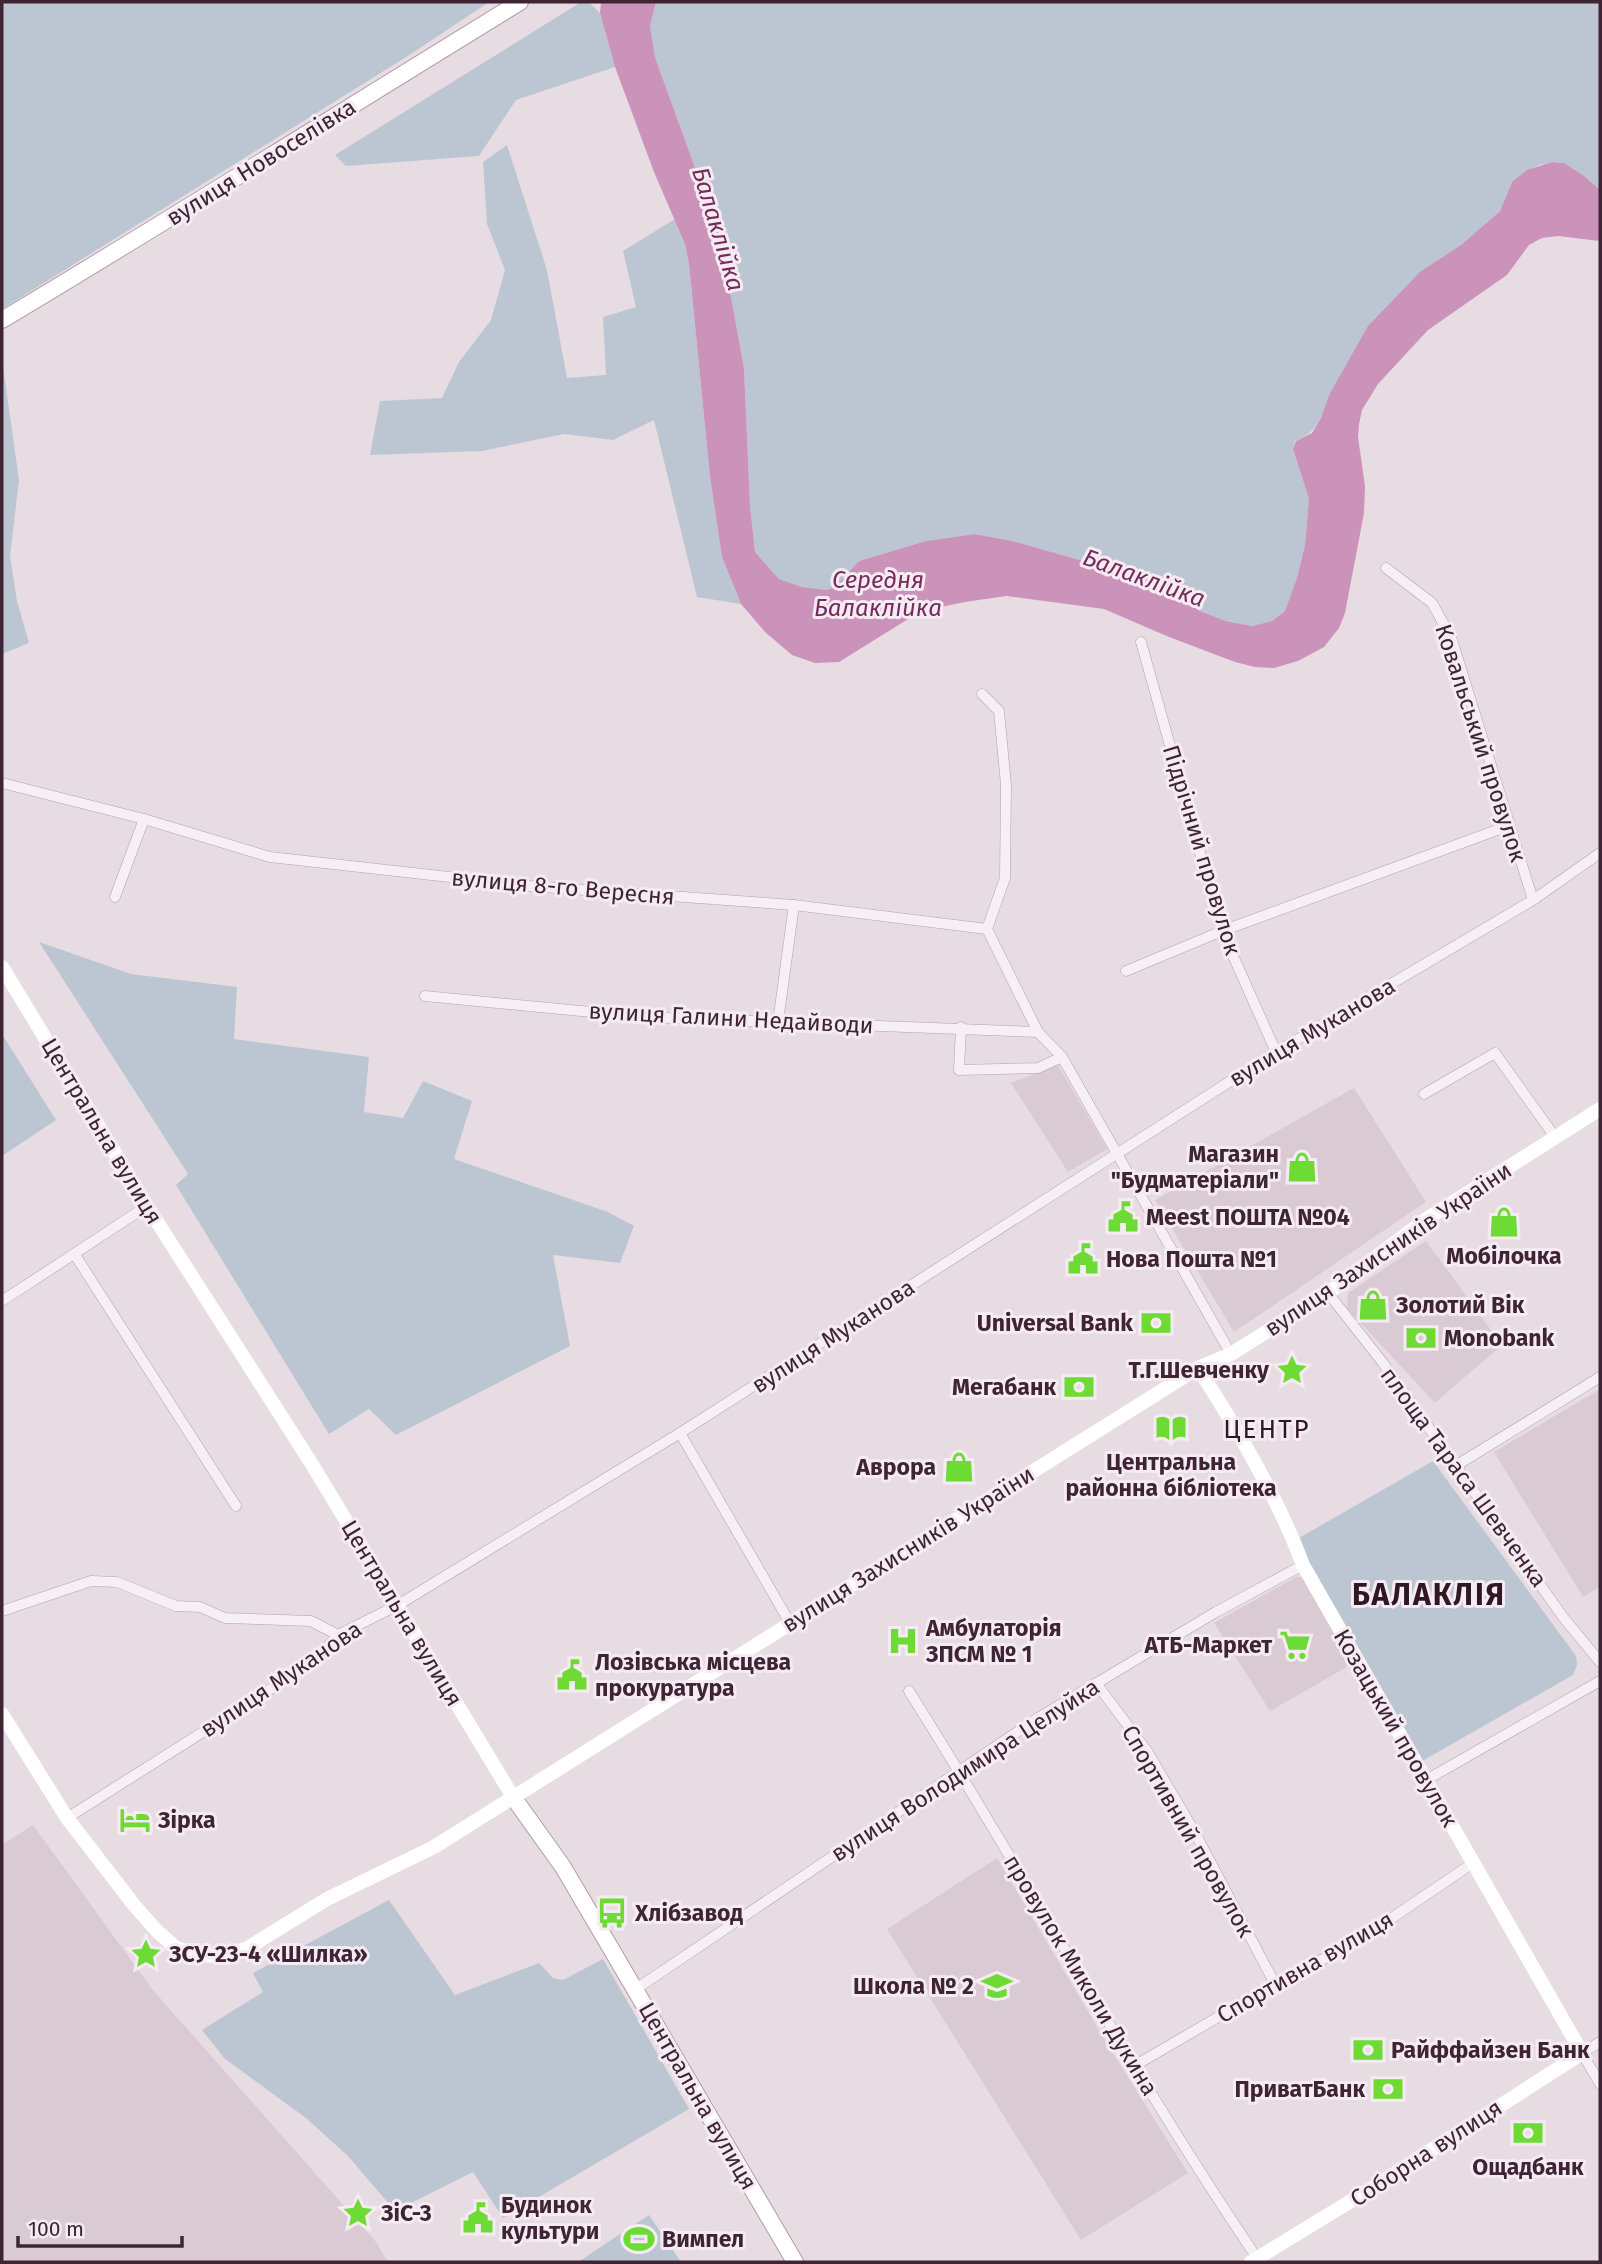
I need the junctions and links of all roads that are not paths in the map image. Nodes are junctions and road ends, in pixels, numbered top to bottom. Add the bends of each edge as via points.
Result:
1 (520, 2) edge
2 (2, 320) edge
3 (1386, 568) dead end
4 (1141, 642) dead end
5 (982, 694) dead end
6 (2, 783) edge
7 (144, 819) junction
8 (1508, 826) junction
9 (1600, 853) edge
10 (115, 897) dead end
11 (1533, 900) junction
12 (794, 905) junction
13 (987, 929) junction
14 (1222, 931) junction
15 (2, 967) edge
16 (1126, 971) dead end
17 (425, 996) dead end
18 (778, 1022) junction
19 (961, 1027) junction
20 (1038, 1032) junction
21 (1276, 1052) junction
22 (1062, 1057) junction
23 (1423, 1094) dead end
24 (1600, 1108) edge
25 (1555, 1137) junction
26 (1116, 1154) junction
27 (147, 1206) junction
28 (75, 1255) junction
29 (1328, 1293) junction
30 (2, 1301) edge
31 (1231, 1354) junction
32 (1198, 1368) junction
33 (1600, 1377) edge
34 (680, 1433) junction
35 (1457, 1465) junction
36 (236, 1506) dead end
37 (1303, 1565) junction
38 (398, 1605) junction
39 (2, 1611) edge
40 (790, 1623) junction
41 (338, 1635) junction
42 (1600, 1662) edge
43 (1600, 1681) edge
44 (1096, 1683) junction
45 (909, 1690) dead end
46 (2, 1714) edge
47 (960, 1772) junction
48 (1426, 1780) junction
49 (513, 1797) junction
50 (67, 1818) junction
51 (1473, 1863) junction
52 (1275, 1984) junction
53 (636, 1989) junction
54 (1600, 2042) edge
55 (1582, 2053) junction
56 (1134, 2066) junction
57 (1600, 2084) edge
58 (1254, 2260) edge
59 (795, 2262) edge

1 - 2 main road, вулиця Новоселівка
3 - 8 street, Ковальський провулок via 1432,603 1451,637
4 - 14 street, Підрічний провулок
5 - 13 street via 999,711 1006,785 1005,878
6 - 7 street, вулиця 8-го Вересня
7 - 10 street
7 - 12 street, вулиця 8-го Вересня via 270,856 530,886
8 - 11 street, Ковальський провулок
8 - 14 street
9 - 11 street, вулиця Муканова
11 - 21 street, вулиця Муканова
12 - 13 street, вулиця 8-го Вересня
12 - 18 street
13 - 20 street
14 - 16 street
14 - 21 street, Підрічний провулок
15 - 27 street, Центральна вулиця
17 - 18 street, вулиця Галини Недайводи via 643,1017
18 - 19 street, вулиця Галини Недайводи
19 - 20 street, вулиця Галини Недайводи
19 - 22 street via 958,1070 1038,1068
20 - 22 street
21 - 26 street, вулиця Муканова
22 - 26 street
23 - 25 street via 1495,1053
24 - 25 street, вулиця Захисників України
25 - 29 street, вулиця Захисників України via 1425,1220
26 - 31 street
26 - 34 street, вулиця Муканова
27 - 28 street
27 - 38 street, Центральна вулиця
28 - 30 street
28 - 36 street
29 - 31 street, вулиця Захисників України
29 - 35 street, площа Тараса Шевченка
31 - 32 street, вулиця Захисників України
32 - 37 street, Козацький провулок via 1241,1439
32 - 40 street, вулиця Захисників України
33 - 35 street
34 - 38 street, вулиця Муканова
34 - 40 street
35 - 42 street, площа Тараса Шевченка
37 - 44 street, вулиця Володимира Целуйка
37 - 48 street, Козацький провулок
38 - 41 street, вулиця Муканова
38 - 49 street, Центральна вулиця
39 - 41 street via 91,1581 117,1582 176,1606 200,1607 225,1618 311,1621
40 - 49 street, вулиця Захисників України
41 - 50 street, вулиця Муканова via 312,1664
43 - 48 street
44 - 47 street, вулиця Володимира Целуйка
44 - 52 street, Спортивний провулок via 1147,1751
45 - 47 street, провулок Миколи Дукина
46 - 50 street
47 - 53 street, вулиця Володимира Целуйка
47 - 56 street, провулок Миколи Дукина
48 - 51 street, Козацький провулок
49 - 50 street, вулиця Захисників України via 434,1847 327,1899 246,1949 224,1956 176,1948 156,1930
49 - 53 main road, Центральна вулиця via 563,1867
51 - 52 street, Спортивна вулиця via 1358,1941
51 - 55 street, Козацький провулок
52 - 56 street, Спортивна вулиця
53 - 59 main road, Центральна вулиця
54 - 55 street, Соборна вулиця
55 - 57 street, Козацький провулок
55 - 58 street, Соборна вулиця
56 - 58 street, провулок Миколи Дукина

